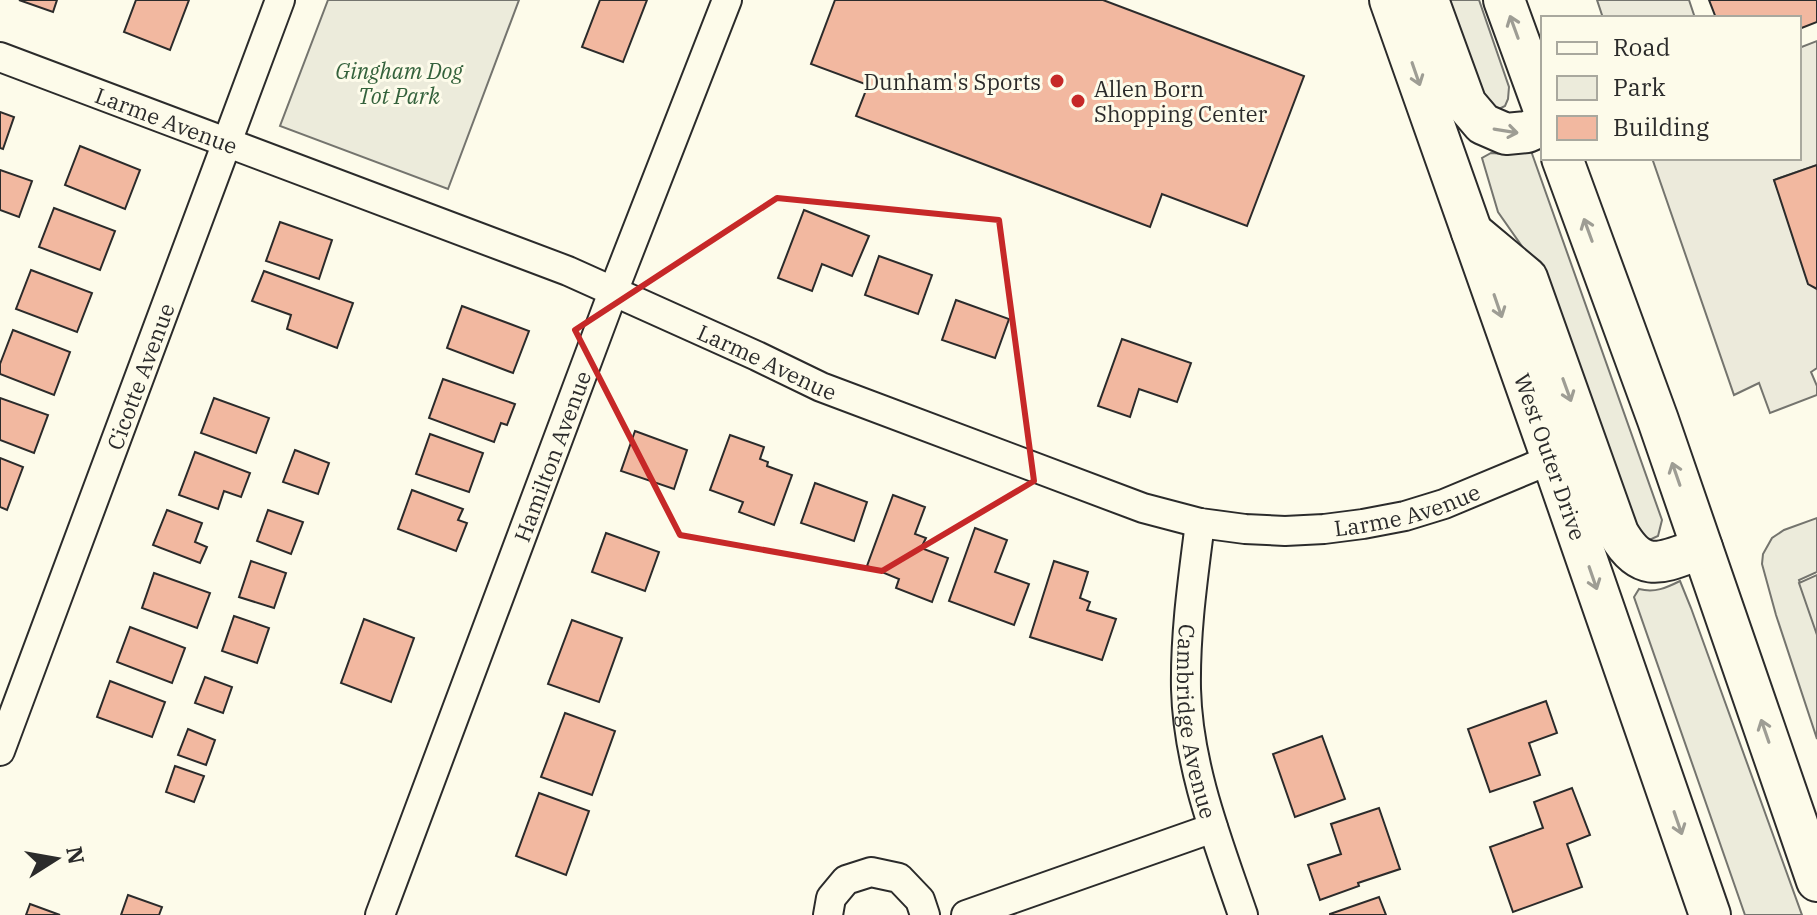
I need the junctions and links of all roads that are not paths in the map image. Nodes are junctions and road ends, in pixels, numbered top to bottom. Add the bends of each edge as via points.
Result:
1 (280, 0) edge
2 (727, 0) edge
3 (1390, 0) edge
4 (1428, 0) edge
5 (1504, 0) edge
6 (0, 57) edge
7 (1541, 102) edge
8 (1541, 126) edge
9 (226, 143) junction
10 (1563, 160) edge
11 (1472, 232) junction
12 (613, 292) junction
13 (1552, 459) junction
14 (1200, 523) junction
15 (1702, 548) junction
16 (0, 751) edge
17 (1213, 828) junction
18 (1817, 881) edge
19 (380, 915) edge
20 (828, 915) edge
21 (925, 915) edge
22 (966, 915) edge
23 (1243, 915) edge
24 (1710, 915) edge

1 - 9 street, Cicotte Avenue
2 - 12 street, Hamilton Avenue
3 -> 11 main road, West Outer Drive
4 -> 8 main road via 1466,104 1483,124 1506,134
7 -> 5 main road
6 - 9 street, Larme Avenue
9 - 12 street, Larme Avenue
9 - 16 street, Cicotte Avenue
15 -> 10 main road
11 -> 13 main road, West Outer Drive
11 -> 15 main road via 1527,278 1627,549 1657,563
12 - 14 street, Larme Avenue via 821,387 1143,508
12 - 19 street, Hamilton Avenue
13 - 14 street, Larme Avenue via 1444,504 1363,524 1285,531
13 -> 24 main road, West Outer Drive
14 - 17 street, Cambridge Avenue via 1187,623 1186,691 1194,760
18 -> 15 main road
17 - 22 street
17 - 23 street, Cambridge Avenue
20 - 21 street via 831,898 846,880 871,872 899,878 920,900

